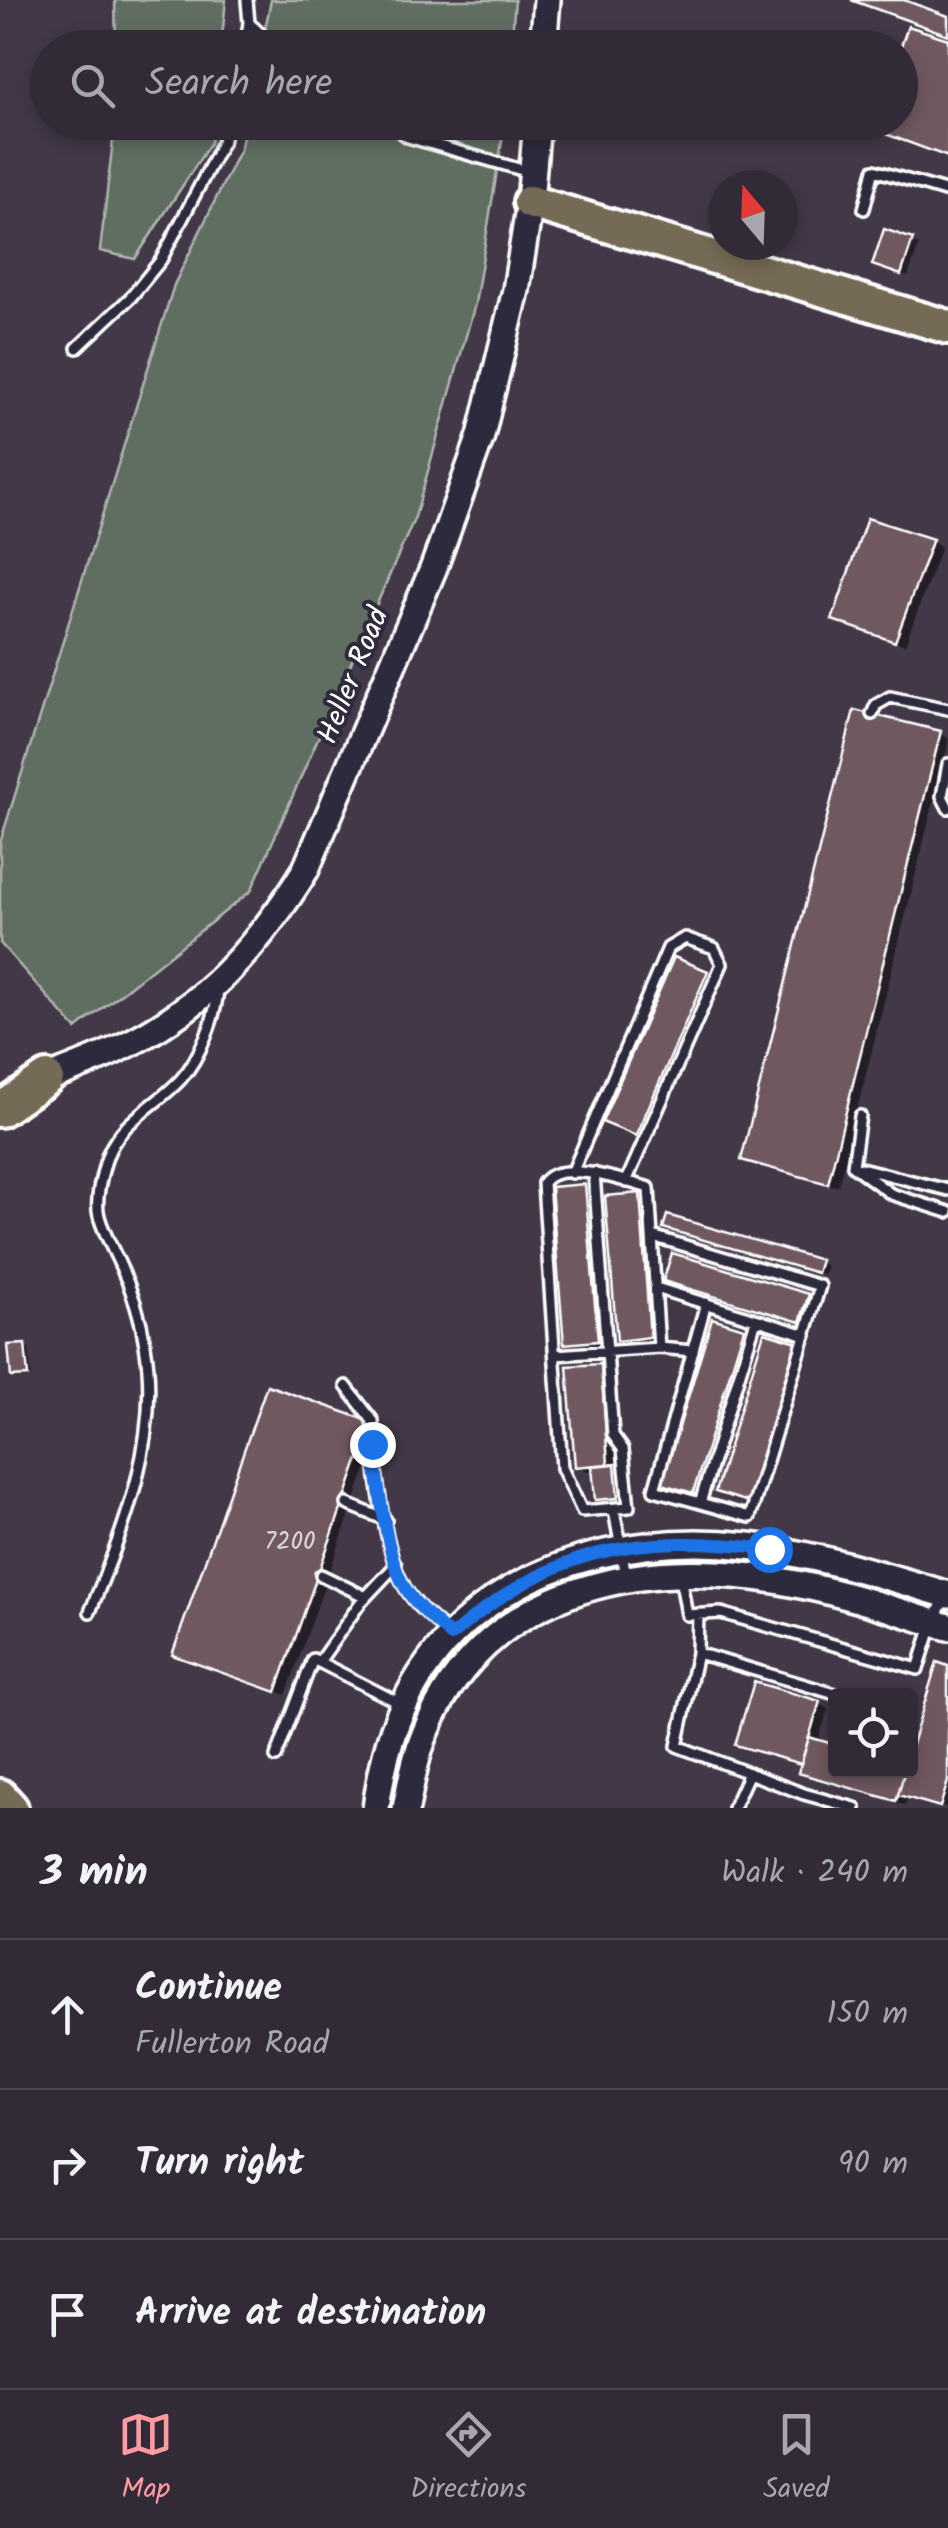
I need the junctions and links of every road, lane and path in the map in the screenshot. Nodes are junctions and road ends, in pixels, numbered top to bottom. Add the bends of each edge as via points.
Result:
1 (247, 0) edge
2 (548, 0) edge
3 (249, 24) junction
4 (248, 30) edge
5 (256, 30) edge
6 (545, 30) edge
7 (224, 140) edge
8 (415, 140) edge
9 (535, 140) edge
10 (531, 187) junction
11 (948, 192) edge
12 (864, 210) dead end
13 (948, 327) edge
14 (77, 348) dead end
15 (948, 709) edge
16 (872, 714) dead end
17 (948, 764) edge
18 (948, 808) edge
19 (218, 984) junction
20 (46, 1078) junction
21 (0, 1098) edge
22 (0, 1110) edge
23 (860, 1116) dead end
24 (853, 1166) junction
25 (572, 1172) junction
26 (594, 1173) junction
27 (626, 1182) junction
28 (948, 1190) edge
29 (948, 1212) edge
30 (652, 1236) junction
31 (656, 1288) junction
32 (706, 1304) junction
33 (756, 1320) junction
34 (806, 1335) junction
35 (660, 1348) junction
36 (692, 1351) junction
37 (607, 1353) junction
38 (555, 1356) junction
39 (346, 1386) dead end
40 (700, 1503) junction
41 (347, 1504) dead end
42 (614, 1510) junction
43 (386, 1520) junction
44 (621, 1548) junction
45 (396, 1565) junction
46 (680, 1573) junction
47 (322, 1575) dead end
48 (627, 1577) junction
49 (948, 1594) edge
50 (366, 1597) junction
51 (417, 1604) junction
52 (90, 1612) dead end
53 (698, 1614) junction
54 (407, 1616) dead end
55 (940, 1624) edge
56 (451, 1636) junction
57 (697, 1653) junction
58 (319, 1662) junction
59 (828, 1692) edge
60 (404, 1705) junction
61 (276, 1757) dead end
62 (749, 1773) junction
63 (0, 1796) edge
64 (841, 1806) edge
65 (11, 1808) edge
66 (376, 1808) edge
67 (406, 1808) edge
68 (733, 1808) edge
69 (855, 1808) edge

1 - 3 lane
2 - 6 main road
3 - 4 lane
3 - 5 lane
7 - 14 lane via 161,260
8 - 10 lane
9 - 10 main road, Heller Road
10 - 13 highway via 712,256
10 - 19 main road, Heller Road via 500,366 440,552 306,869
11 - 12 lane via 874,170
15 - 16 lane via 890,697
17 - 18 lane via 942,796
19 - 20 main road, Heller Road via 118,1049
19 - 52 lane via 201,1046 182,1078 128,1124 104,1165 97,1212 137,1310 150,1392 129,1508
20 - 21 main road, Heller Road
20 - 22 highway
23 - 24 lane
24 - 28 lane
24 - 29 lane via 891,1194
25 - 26 lane
25 - 27 lane via 668,948 685,938 714,948 722,964
25 - 38 lane via 554,1172 543,1183
26 - 27 lane
26 - 37 lane
27 - 30 lane via 649,1188
30 - 31 lane
30 - 34 lane via 820,1286
31 - 32 lane
31 - 35 lane
32 - 33 lane
32 - 36 lane
33 - 34 lane
33 - 40 lane
34 - 40 lane via 750,1517
35 - 36 lane
35 - 37 lane
36 - 40 lane via 654,1490
37 - 38 lane
37 - 42 lane via 613,1434 622,1449 629,1507
38 - 42 lane via 562,1468 582,1511
39 - 43 lane via 374,1421
41 - 43 lane
42 - 44 lane
43 - 45 lane
44 - 48 lane
44 - 49 main road via 691,1542 769,1549
44 - 56 main road via 524,1582
45 - 50 lane
45 - 51 lane
46 - 48 main road
46 - 53 lane via 687,1614
46 - 55 main road via 800,1585
47 - 50 lane
48 - 67 main road via 552,1601 478,1653 425,1733
49 - 55 lane
50 - 58 lane
51 - 54 lane
51 - 56 lane
53 - 55 lane via 721,1613 918,1670
53 - 57 lane
56 - 60 main road
57 - 59 lane
57 - 62 lane via 677,1746
58 - 60 lane
58 - 61 lane via 313,1659
60 - 66 main road
62 - 64 lane
62 - 68 lane
63 - 65 highway
64 - 69 lane

